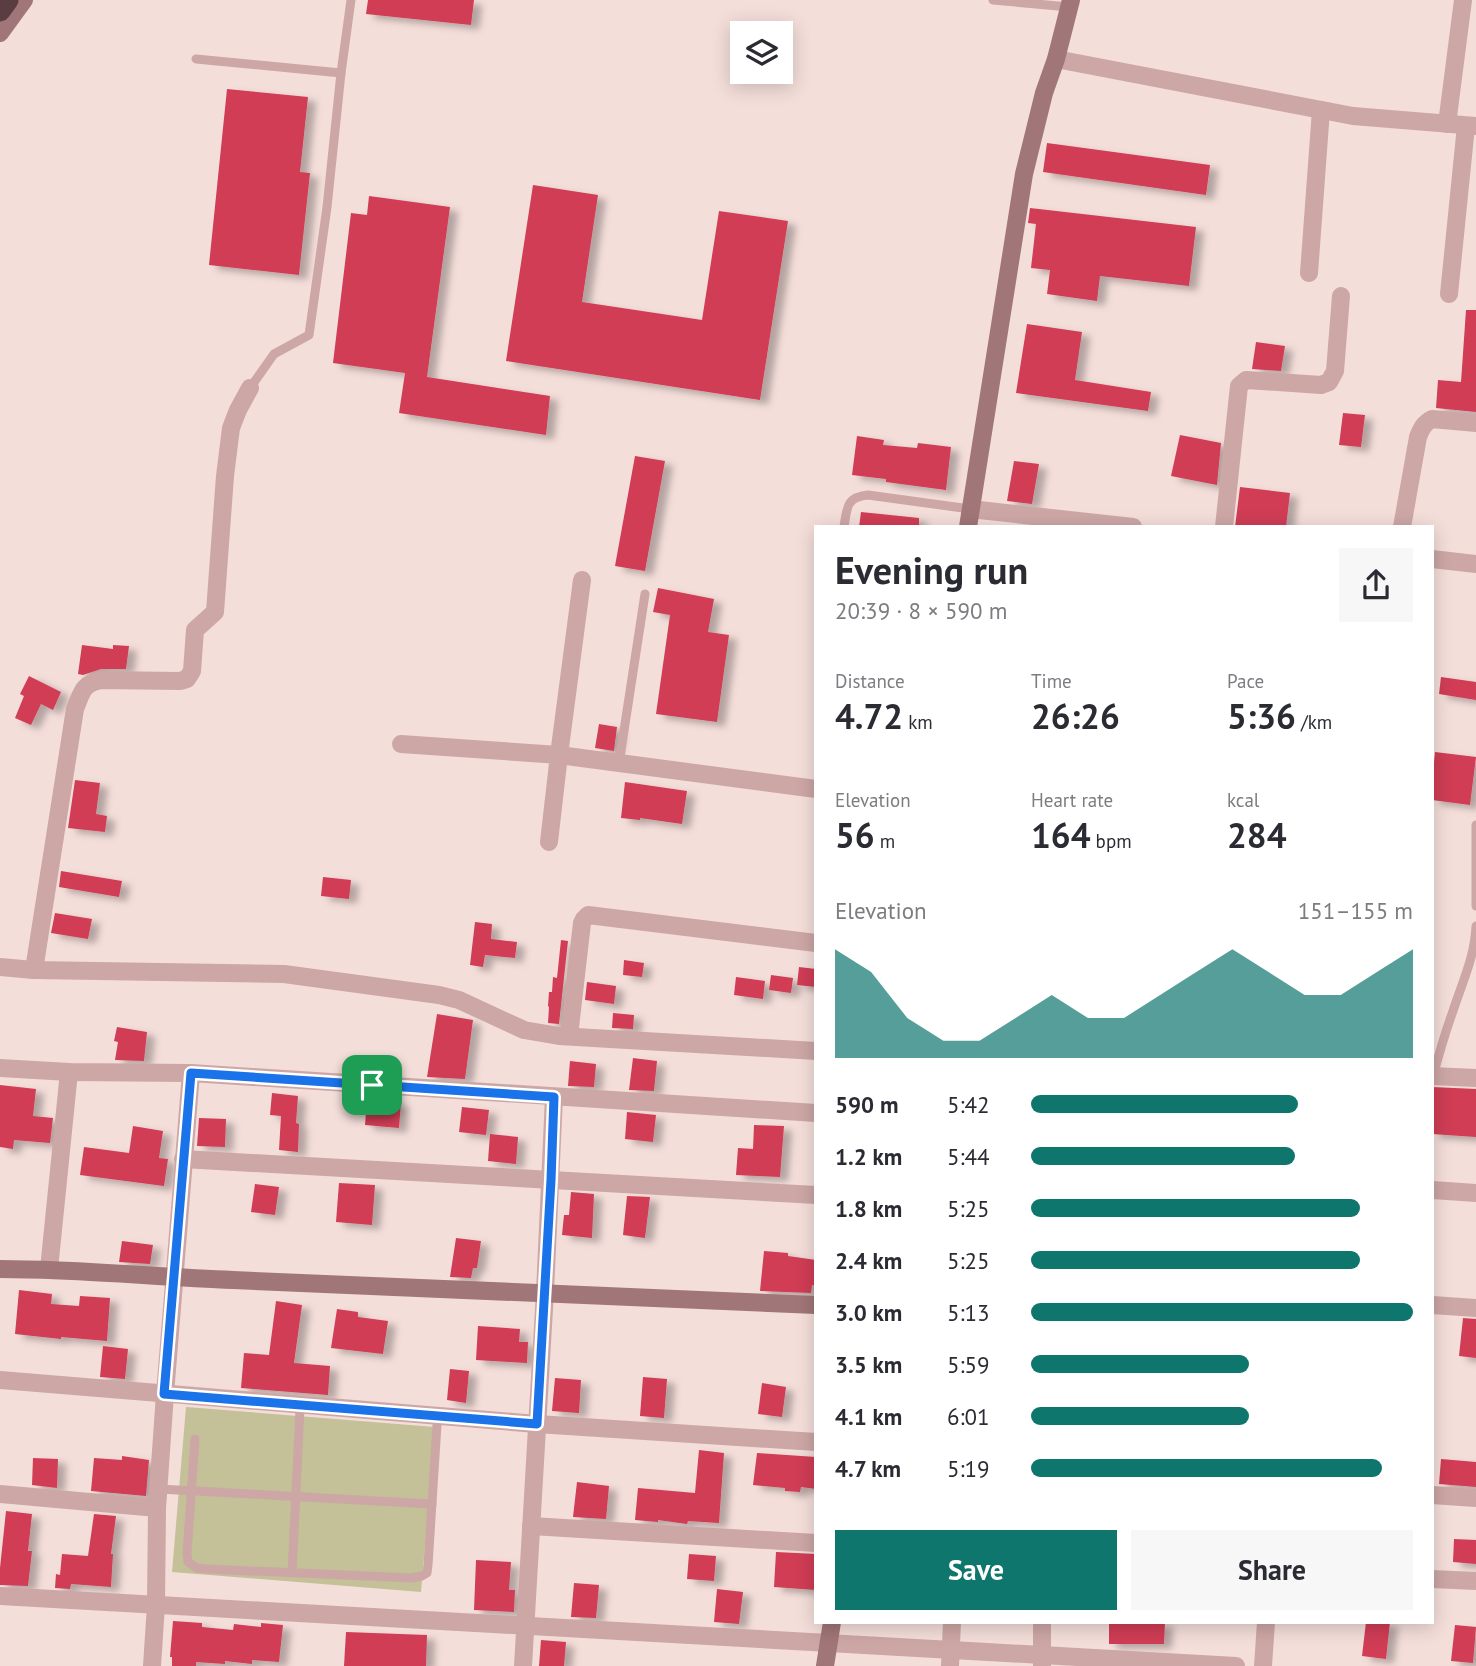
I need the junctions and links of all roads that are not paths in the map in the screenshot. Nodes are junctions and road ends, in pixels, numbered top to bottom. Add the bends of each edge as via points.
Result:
1 (8, 0) edge
2 (24, 0) edge
3 (351, 0) edge
4 (993, 0) edge
5 (1463, 0) edge
6 (1070, 4) edge
7 (0, 11) edge
8 (0, 33) edge
9 (196, 59) dead end
10 (1056, 59) junction
11 (341, 73) junction
12 (1321, 110) junction
13 (1447, 124) junction
14 (1471, 126) edge
15 (1309, 273) dead end
16 (1449, 294) dead end
17 (1341, 296) dead end
18 (250, 388) joint
19 (1476, 423) edge
20 (969, 518) edge
21 (844, 525) edge
22 (1097, 525) edge
23 (1224, 525) edge
24 (1402, 525) edge
25 (1434, 559) edge
26 (1476, 564) edge
27 (582, 580) dead end
28 (645, 594) dead end
29 (401, 744) dead end
30 (559, 755) junction
31 (620, 764) junction
32 (814, 789) edge
33 (1476, 825) edge
34 (549, 842) dead end
35 (1476, 906) edge
36 (1476, 926) edge
37 (814, 943) edge
38 (0, 967) edge
39 (34, 970) junction
40 (569, 1036) junction
41 (814, 1051) edge
42 (0, 1068) edge
43 (1434, 1070) edge
44 (69, 1072) junction
45 (191, 1073) junction
46 (1434, 1076) edge
47 (1476, 1078) edge
48 (554, 1097) junction
49 (814, 1113) edge
50 (183, 1159) junction
51 (551, 1180) junction
52 (1434, 1190) edge
53 (1476, 1193) edge
54 (814, 1195) edge
55 (0, 1269) edge
56 (49, 1269) junction
57 (174, 1278) junction
58 (545, 1292) junction
59 (1434, 1305) edge
60 (814, 1306) edge
61 (1476, 1308) edge
62 (0, 1380) edge
63 (164, 1394) junction
64 (207, 1403) dead end
65 (300, 1409) junction
66 (537, 1424) junction
67 (195, 1439) dead end
68 (814, 1442) edge
69 (159, 1489) junction
70 (191, 1491) junction
71 (0, 1494) edge
72 (1434, 1495) edge
73 (296, 1496) junction
74 (1476, 1498) edge
75 (432, 1504) junction
76 (157, 1508) junction
77 (531, 1525) junction
78 (814, 1542) edge
79 (292, 1573) junction
80 (1434, 1579) edge
81 (1476, 1581) edge
82 (0, 1596) edge
83 (156, 1605) junction
84 (832, 1624) edge
85 (952, 1624) edge
86 (1042, 1624) edge
87 (1266, 1624) edge
88 (525, 1626) junction
89 (829, 1643) junction
90 (951, 1658) edge
91 (1042, 1660) edge
92 (152, 1666) edge
93 (523, 1666) edge
94 (825, 1666) edge
95 (1236, 1666) edge
96 (1263, 1666) edge

1 - 7 highway
2 - 8 street
3 - 11 lane
4 - 6 lane
5 - 13 street
6 - 10 street
9 - 11 lane
10 - 12 street
10 - 20 street via 1024,174
11 - 18 lane via 309,335 274,354
12 - 13 street
12 - 15 street
13 - 14 street
14 - 16 street
17 - 23 street via 1335,371 1329,382 1246,380 1239,386
18 - 39 street via 231,428 215,612 195,630 192,671 180,681 90,682 75,709
19 - 24 street via 1432,419 1421,429
20 - 21 lane via 868,495 850,501
20 - 22 street
25 - 26 street
27 - 30 street
28 - 31 lane
29 - 30 street
30 - 31 street
30 - 34 street
31 - 32 street
33 - 35 lane
36 - 43 lane via 1470,964
37 - 40 street via 588,915 582,923
38 - 39 street
39 - 40 street via 284,974 439,995 524,1030
40 - 41 street
42 - 44 street
44 - 45 street
44 - 56 street
45 - 48 street
45 - 50 street
46 - 47 street
48 - 49 street
48 - 51 street
50 - 51 street
50 - 57 street
51 - 54 street
51 - 58 street
52 - 53 street
55 - 56 street
56 - 57 street
57 - 58 street
57 - 63 street
58 - 60 street
58 - 66 street
59 - 61 street
62 - 63 street
63 - 66 street
63 - 69 street
64 - 65 lane
65 - 73 lane
65 - 75 lane via 434,1418
66 - 68 street
66 - 77 street
67 - 70 lane
69 - 70 lane
69 - 76 street
70 - 73 lane
70 - 79 lane via 187,1553 192,1566
71 - 76 street
72 - 74 street
73 - 75 lane
73 - 79 lane
75 - 79 lane via 427,1573 422,1576
76 - 83 street
77 - 78 street
77 - 88 street
80 - 81 street
82 - 83 street
83 - 88 street
83 - 92 street
84 - 89 street
85 - 90 street
86 - 91 street
87 - 96 street
88 - 89 street
88 - 93 street
89 - 90 street
89 - 94 street
90 - 91 street
91 - 95 street

